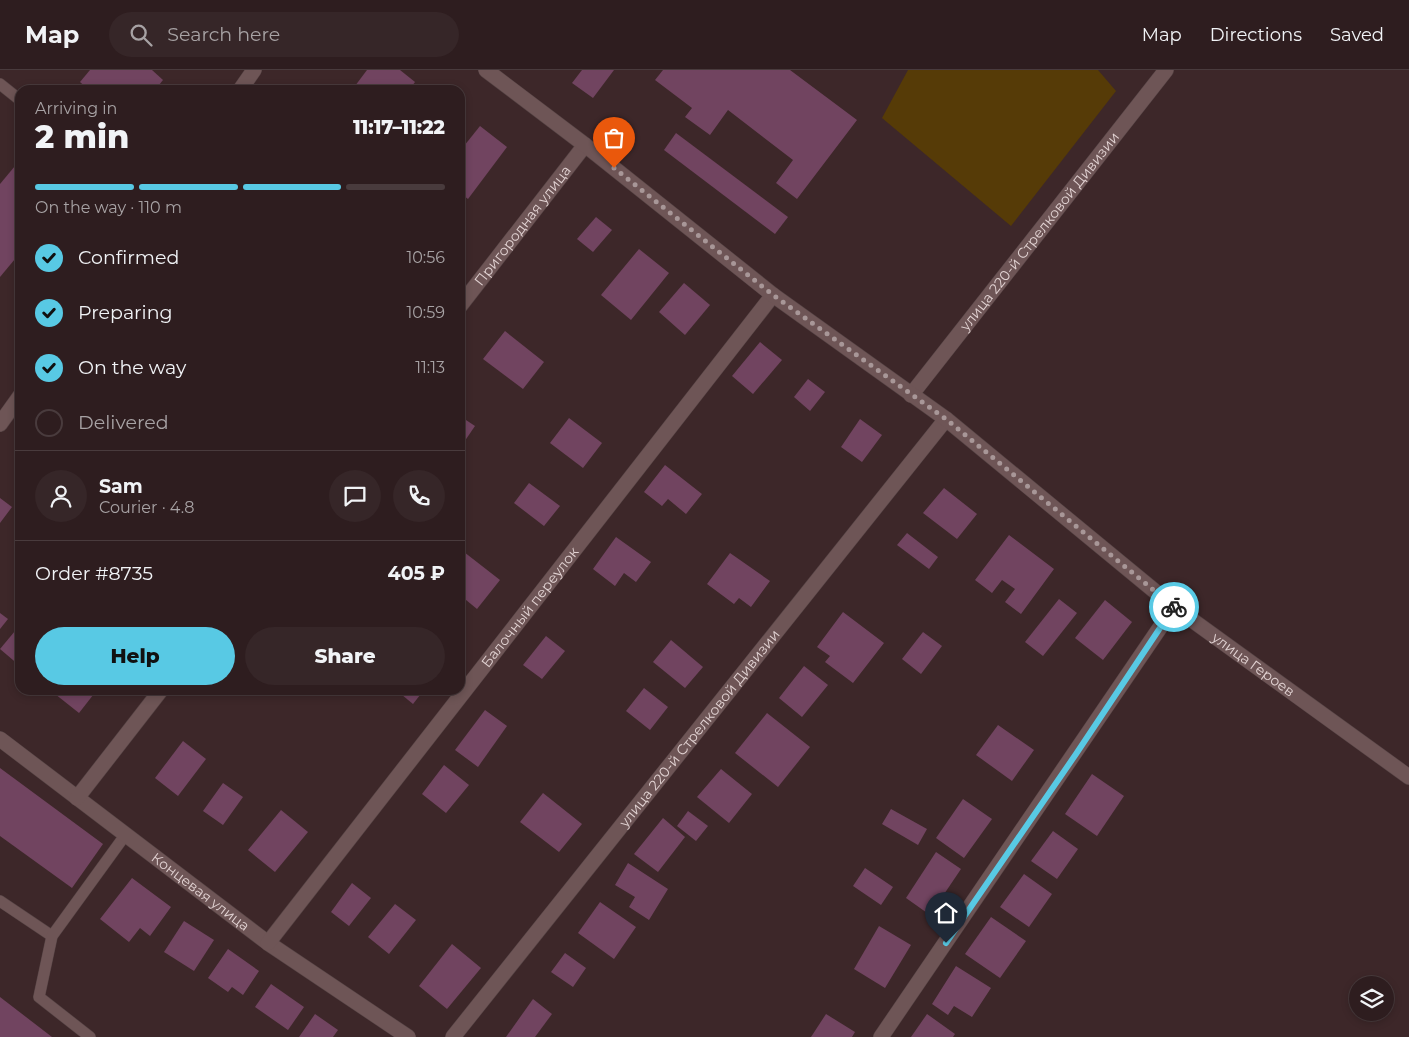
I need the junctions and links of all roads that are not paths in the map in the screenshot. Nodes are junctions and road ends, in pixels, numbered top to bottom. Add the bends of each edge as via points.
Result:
1 (254, 70) edge
2 (486, 70) edge
3 (1166, 70) edge
4 (0, 84) edge
5 (244, 85) edge
6 (15, 96) edge
7 (585, 145) junction
8 (773, 295) junction
9 (465, 300) edge
10 (911, 394) junction
11 (15, 403) edge
12 (946, 419) junction
13 (0, 424) edge
14 (1174, 607) junction
15 (465, 690) edge
16 (157, 695) edge
17 (461, 695) edge
18 (0, 739) edge
19 (1409, 777) edge
20 (77, 798) junction
21 (126, 834) junction
22 (0, 901) edge
23 (52, 936) junction
24 (268, 943) junction
25 (90, 1037) edge
26 (408, 1037) edge
27 (453, 1037) edge
28 (882, 1037) edge

1 - 5 street
2 - 7 street, улица Героев
3 - 10 street, улица 220-й Стрелковой Дивизии
4 - 6 lane
7 - 8 street, улица Героев
7 - 9 street, Пригородная улица
8 - 10 street, улица Героев
8 - 15 street, Балочный переулок
10 - 12 street, улица Героев
11 - 13 street
12 - 14 street, улица Героев
12 - 27 street, улица 220-й Стрелковой Дивизии
14 - 19 street, улица Героев
14 - 28 street
16 - 20 street
17 - 24 street, Балочный переулок
18 - 20 street, Концевая улица
20 - 21 street, Концевая улица
21 - 23 lane
21 - 24 street, Концевая улица
22 - 23 lane
23 - 25 lane via 39,997
24 - 26 street, Концевая улица

